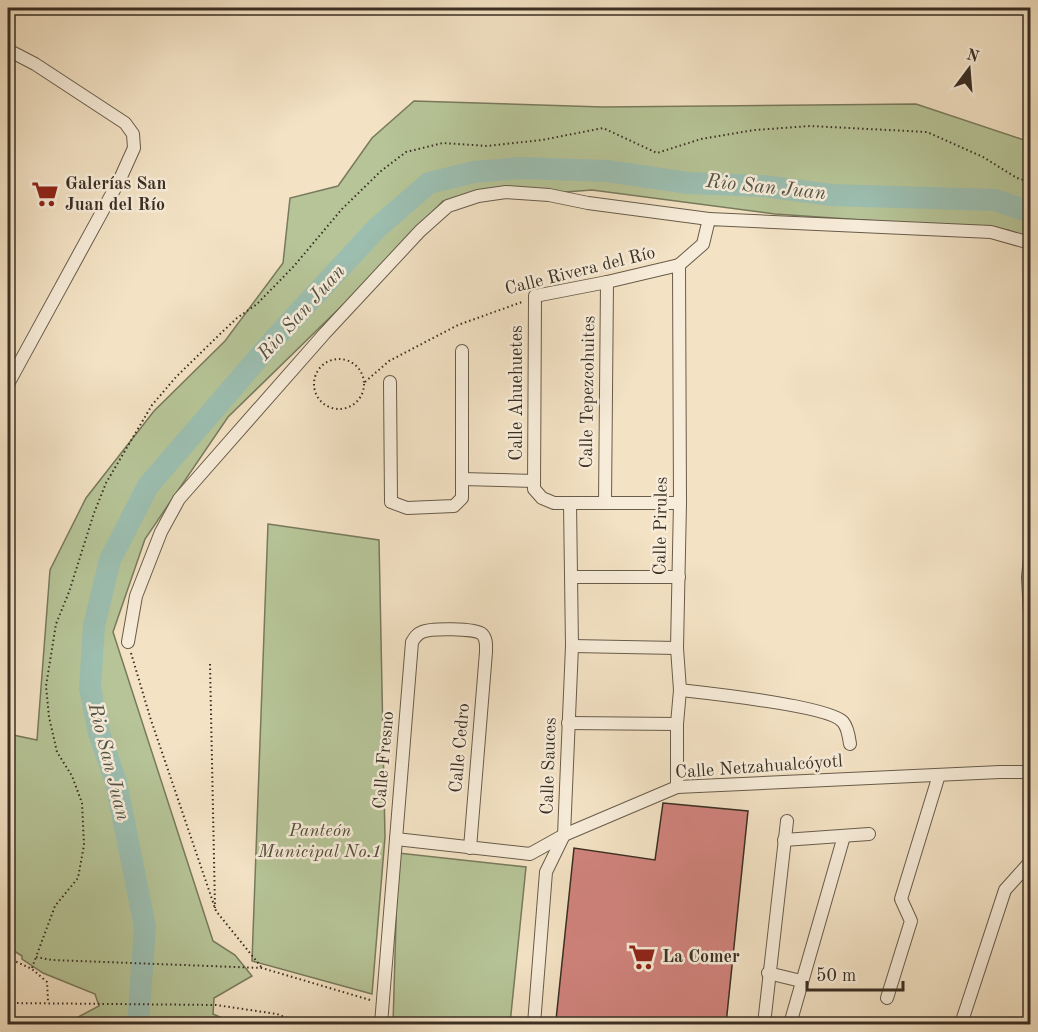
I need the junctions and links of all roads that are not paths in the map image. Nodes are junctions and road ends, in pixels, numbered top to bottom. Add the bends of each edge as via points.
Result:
1 (8, 50) edge
2 (709, 219) junction
3 (1030, 243) edge
4 (679, 265) junction
5 (607, 282) junction
6 (536, 296) joint
7 (462, 351) dead end
8 (390, 382) dead end
9 (8, 384) edge
10 (462, 479) junction
11 (534, 485) junction
12 (605, 502) junction
13 (680, 503) junction
14 (570, 504) junction
15 (1030, 559) edge
16 (572, 577) junction
17 (679, 577) junction
18 (1030, 615) edge
19 (128, 642) road end
20 (572, 646) junction
21 (677, 648) junction
22 (486, 652) joint
23 (680, 690) junction
24 (568, 723) junction
25 (676, 724) junction
26 (850, 744) dead end
27 (1030, 772) edge
28 (939, 775) junction
29 (676, 788) junction
30 (787, 821) dead end
31 (869, 834) dead end
32 (564, 835) junction
33 (844, 836) junction
34 (396, 839) junction
35 (784, 840) junction
36 (470, 848) junction
37 (1030, 862) edge
38 (768, 973) junction
39 (801, 981) junction
40 (887, 998) dead end
41 (381, 1024) edge
42 (534, 1024) edge
43 (764, 1024) edge
44 (790, 1024) edge
45 (961, 1024) edge

1 - 9 street via 125,123 133,134 134,148 106,207
2 - 3 street via 991,232
2 - 4 street via 702,244
2 - 19 street via 506,192 448,206 325,333 178,499 160,532 136,596
4 - 5 street, Calle Rivera del Río
4 - 13 street, Calle Pirules
5 - 6 street, Calle Rivera del Río
5 - 12 street, Calle Tepezcohuites
6 - 11 street, Calle Ahuehuetes
7 - 10 street
8 - 10 street via 391,502 407,508 454,506 462,498
10 - 11 street
11 - 14 street via 542,498
12 - 13 street
12 - 14 street
13 - 17 street, Calle Pirules
14 - 16 street, Calle Sauces
15 - 18 street
16 - 17 street
16 - 20 street, Calle Sauces
17 - 21 street, Calle Pirules
20 - 21 street
20 - 24 street, Calle Sauces
21 - 23 street, Calle Pirules
22 - 34 street, Calle Fresno via 486,639 481,632 472,630 424,630 412,642
22 - 36 street, Calle Cedro
23 - 25 street, Calle Pirules
23 - 26 street via 829,713 843,721
24 - 25 street
24 - 32 street, Calle Sauces
25 - 29 street, Calle Pirules
27 - 28 street, Calle Netzahualcóyotl
28 - 29 street, Calle Netzahualcóyotl
28 - 40 street via 901,899 911,921
29 - 32 street, Calle Netzahualcóyotl
30 - 35 street
31 - 33 street
32 - 36 street, Calle Netzahualcóyotl via 530,854
32 - 42 street, Calle Sauces via 546,872
33 - 35 street
33 - 39 street
34 - 36 street, Calle Netzahualcóyotl
34 - 41 street, Calle Fresno
35 - 38 street
37 - 45 street via 1005,890
38 - 39 street
38 - 43 street
39 - 44 street

